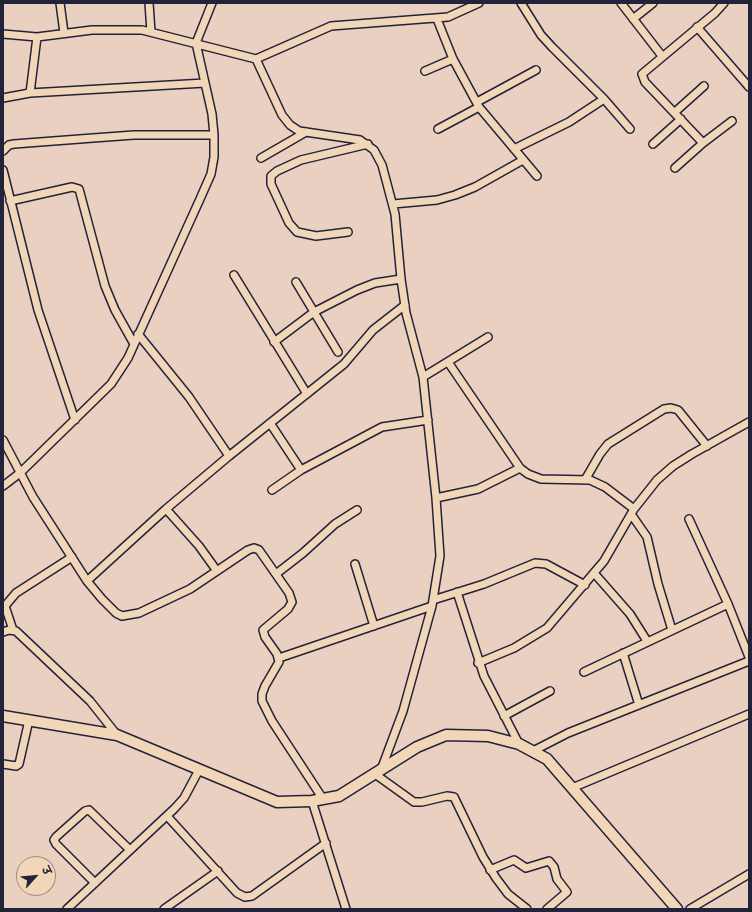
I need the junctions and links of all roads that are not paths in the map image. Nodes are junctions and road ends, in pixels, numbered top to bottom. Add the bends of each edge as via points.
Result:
1 (60, 3) edge
2 (150, 3) edge
3 (212, 3) edge
4 (479, 3) edge
5 (521, 3) edge
6 (621, 3) edge
7 (653, 3) edge
8 (724, 3) edge
9 (437, 19) junction
10 (633, 19) junction
11 (697, 27) junction
12 (151, 32) junction
13 (3, 34) edge
14 (64, 34) junction
15 (38, 37) junction
16 (196, 43) junction
17 (662, 56) junction
18 (256, 59) junction
19 (453, 59) junction
20 (536, 70) dead end
21 (425, 71) dead end
22 (205, 83) junction
23 (704, 86) dead end
24 (749, 87) edge
25 (30, 93) junction
26 (3, 98) edge
27 (604, 99) junction
28 (478, 104) junction
29 (675, 112) junction
30 (681, 119) junction
31 (732, 121) dead end
32 (438, 129) dead end
33 (630, 129) dead end
34 (306, 132) junction
35 (214, 135) junction
36 (368, 144) junction
37 (653, 144) dead end
38 (703, 144) junction
39 (514, 149) junction
40 (3, 151) edge
41 (261, 158) dead end
42 (524, 160) junction
43 (675, 168) dead end
44 (3, 170) edge
45 (537, 176) dead end
46 (10, 201) junction
47 (393, 204) junction
48 (348, 232) dead end
49 (234, 274) dead end
50 (401, 279) junction
51 (296, 282) dead end
52 (405, 305) junction
53 (314, 312) junction
54 (138, 334) junction
55 (488, 337) dead end
56 (274, 342) junction
57 (134, 344) junction
58 (338, 352) dead end
59 (448, 362) junction
60 (423, 377) junction
61 (307, 394) junction
62 (75, 420) junction
63 (428, 420) junction
64 (749, 422) edge
65 (270, 423) junction
66 (3, 440) edge
67 (707, 446) junction
68 (229, 456) junction
69 (520, 468) junction
70 (301, 470) junction
71 (20, 473) junction
72 (585, 480) junction
73 (3, 486) edge
74 (272, 490) dead end
75 (436, 498) junction
76 (166, 509) junction
77 (357, 510) dead end
78 (632, 511) junction
79 (689, 519) dead end
80 (72, 557) junction
81 (355, 564) dead end
82 (217, 571) junction
83 (594, 573) junction
84 (276, 574) junction
85 (88, 581) junction
86 (585, 585) junction
87 (458, 592) junction
88 (433, 603) junction
89 (728, 604) junction
90 (374, 626) junction
91 (13, 630) junction
92 (672, 630) junction
93 (3, 632) edge
94 (647, 641) junction
95 (623, 653) junction
96 (749, 657) edge
97 (279, 658) junction
98 (749, 661) edge
99 (478, 663) junction
100 (584, 672) dead end
101 (550, 691) dead end
102 (639, 705) junction
103 (749, 714) edge
104 (3, 716) edge
105 (504, 716) junction
106 (29, 720) junction
107 (117, 735) junction
108 (519, 744) junction
109 (533, 752) junction
110 (3, 764) edge
111 (199, 770) junction
112 (378, 772) junction
113 (572, 788) junction
114 (323, 800) junction
115 (312, 801) junction
116 (167, 816) junction
117 (326, 843) junction
118 (130, 850) junction
119 (490, 870) junction
120 (218, 871) junction
121 (749, 874) edge
122 (95, 883) junction
123 (67, 909) edge
124 (164, 909) edge
125 (346, 909) edge
126 (527, 909) edge
127 (547, 909) edge
128 (677, 909) edge
129 (690, 909) edge

1 - 14 street
2 - 12 street
3 - 16 street
4 - 9 street via 448,17
5 - 27 street via 541,35
6 - 10 street
7 - 10 street
8 - 11 street via 716,13
9 - 18 street via 331,26
9 - 19 street
10 - 17 street
11 - 17 street
11 - 24 street
12 - 14 street via 92,30
12 - 16 street
13 - 15 street
14 - 15 street
15 - 25 street
16 - 18 street
16 - 22 street
17 - 29 street via 643,72 642,78
18 - 34 street via 282,115 290,125
19 - 21 street
19 - 28 street
20 - 28 street
22 - 25 street
22 - 35 street
23 - 29 street
25 - 26 street
27 - 33 street
27 - 39 street via 569,122
28 - 32 street
28 - 39 street
29 - 30 street
30 - 37 street
30 - 38 street
31 - 38 street
34 - 36 street via 360,140
34 - 41 street
35 - 40 street via 93,138 14,144
35 - 54 street via 211,174
36 - 47 street via 382,165
36 - 48 street via 295,162 277,170 271,176 271,184 289,223 297,232 316,236
38 - 43 street
39 - 42 street
42 - 45 street
42 - 47 street via 454,195 437,200
44 - 46 street
46 - 57 street via 72,187 79,189 108,296
46 - 62 street via 38,310
47 - 50 street
49 - 56 street
50 - 52 street
50 - 53 street via 366,286
51 - 53 street
52 - 60 street
52 - 61 street via 373,330 347,362
53 - 56 street
53 - 58 street
54 - 57 street
54 - 68 street via 189,397
55 - 59 street
56 - 61 street
57 - 62 street via 112,384
59 - 60 street
59 - 69 street
60 - 63 street
61 - 65 street
62 - 71 street
63 - 70 street via 382,427
63 - 75 street
64 - 67 street
65 - 68 street
65 - 70 street
66 - 71 street
67 - 72 street via 678,410 664,409 608,444
67 - 78 street via 673,466 657,480
68 - 76 street
69 - 72 street via 541,479
69 - 75 street via 478,489
70 - 74 street
71 - 73 street
71 - 80 street
72 - 78 street via 605,487
75 - 88 street via 440,556
76 - 82 street
76 - 85 street
77 - 84 street via 335,524
78 - 83 street via 604,562
78 - 92 street via 647,537
79 - 89 street
80 - 85 street
80 - 91 street via 16,593 6,606
81 - 90 street
82 - 84 street via 254,548 259,550
82 - 85 street via 190,589 129,616 116,613
83 - 86 street
83 - 94 street via 630,614
84 - 97 street via 292,602 288,609 263,630
86 - 87 street via 546,564 535,563 496,580
86 - 99 street via 547,628 514,648
87 - 88 street
87 - 99 street
88 - 90 street
88 - 112 street via 403,711
89 - 92 street
89 - 96 street
90 - 97 street
91 - 93 street
91 - 107 street via 90,701
92 - 94 street
94 - 95 street
95 - 100 street
95 - 102 street
97 - 114 street via 278,665 265,686 262,701
98 - 102 street
99 - 105 street
101 - 105 street
102 - 109 street via 568,733
103 - 113 street
104 - 106 main road
105 - 108 street
106 - 107 main road
106 - 110 street via 19,764
107 - 111 main road
108 - 109 main road
108 - 112 main road via 488,736 446,735 417,747
109 - 113 main road via 547,759
111 - 115 main road via 277,802
111 - 116 street via 184,798
112 - 114 main road via 339,796
112 - 119 street via 414,802 454,797
113 - 128 main road
114 - 115 main road
115 - 117 street
116 - 118 street
116 - 120 street
117 - 120 street via 249,897 241,896
117 - 125 street
118 - 122 street
118 - 122 street via 89,810 56,837 56,844
119 - 126 street via 508,894
119 - 127 street via 514,860 526,868 549,861 554,867 557,879 567,892
120 - 124 street
121 - 129 street
122 - 123 street

